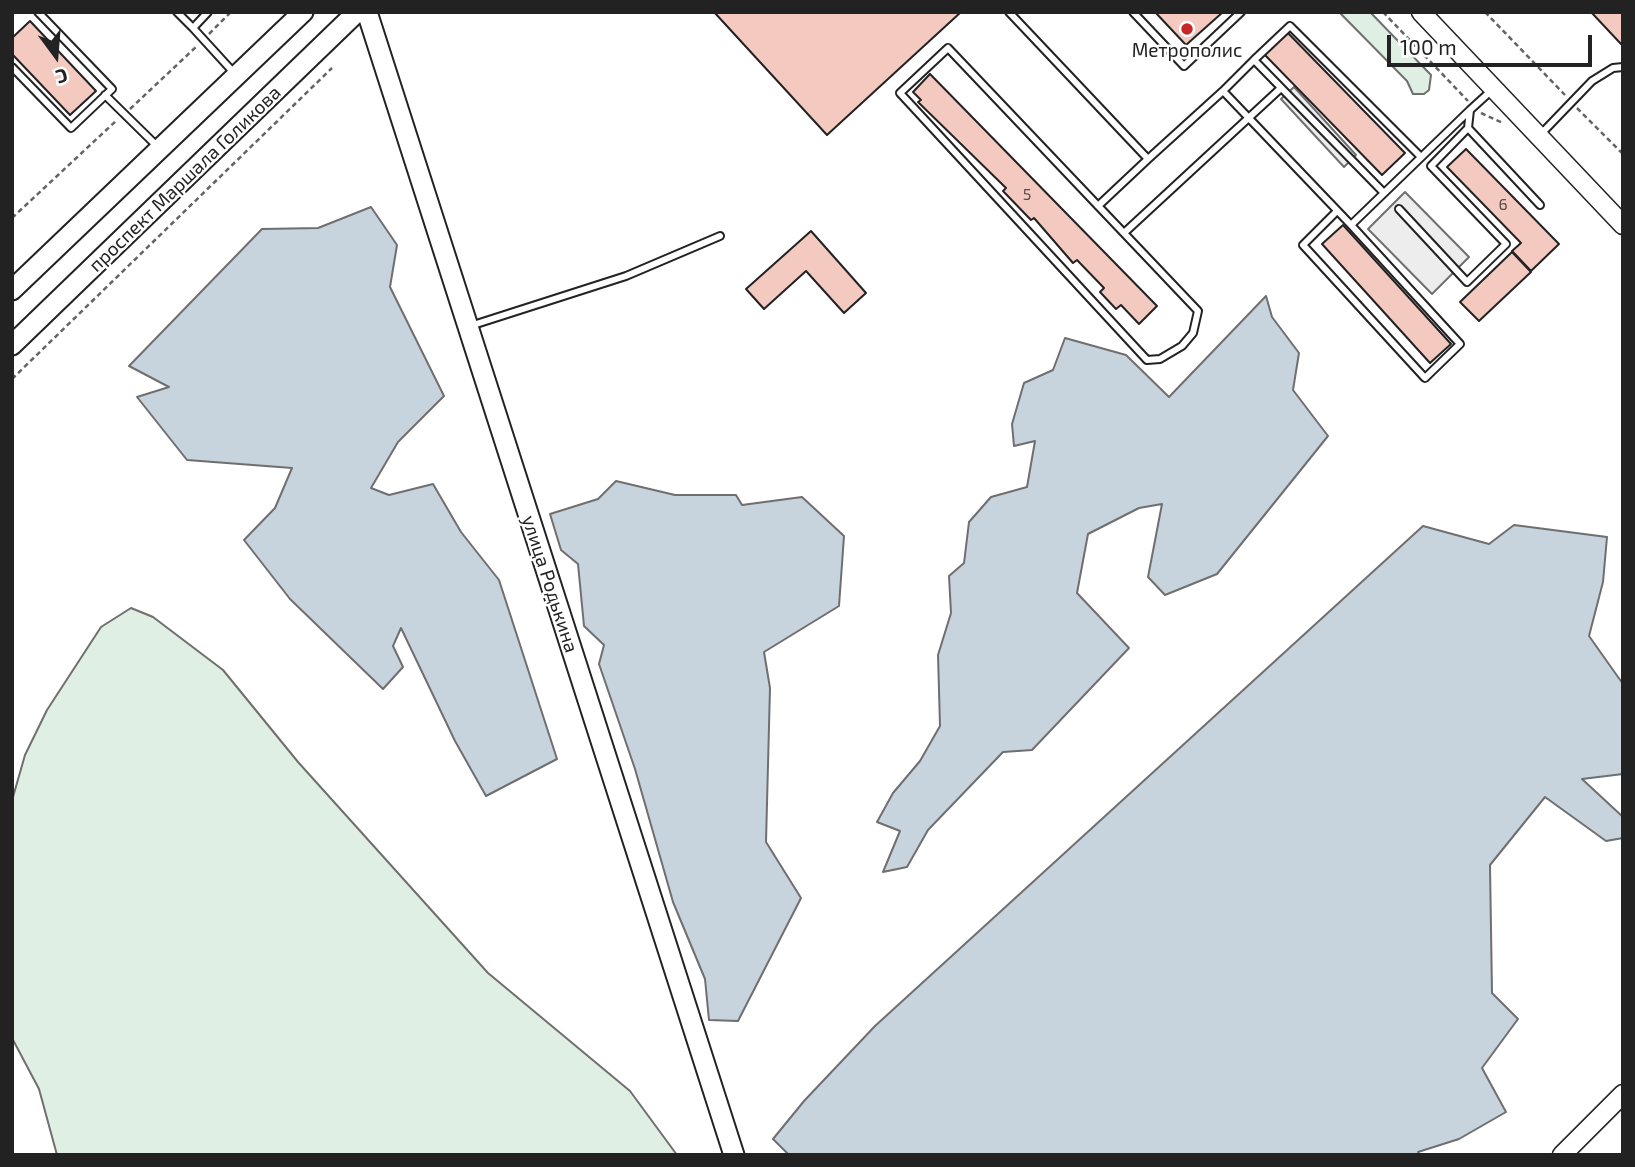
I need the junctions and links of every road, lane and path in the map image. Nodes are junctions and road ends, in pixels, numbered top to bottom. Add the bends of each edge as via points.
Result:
1 (38, 12) edge
2 (177, 12) edge
3 (208, 12) edge
4 (303, 12) edge
5 (357, 12) edge
6 (367, 12) edge
7 (1009, 12) edge
8 (1133, 12) edge
9 (1241, 12) edge
10 (1383, 12) edge
11 (1421, 12) edge
12 (1485, 12) edge
13 (193, 28) junction
14 (1254, 60) junction
15 (12, 67) edge
16 (1623, 67) edge
17 (332, 68) dead end
18 (236, 76) junction
19 (1282, 88) junction
20 (1493, 89) junction
21 (1223, 91) junction
22 (105, 95) junction
23 (1572, 102) junction
24 (1470, 110) junction
25 (1249, 118) junction
26 (1468, 128) junction
27 (1509, 129) dead end
28 (1538, 137) junction
29 (159, 149) junction
30 (1623, 154) edge
31 (1421, 157) junction
32 (1148, 159) junction
33 (1384, 193) junction
34 (1540, 205) dead end
35 (1098, 206) junction
36 (1399, 209) dead end
37 (1338, 211) junction
38 (1351, 225) junction
39 (1623, 225) edge
40 (1124, 233) junction
41 (720, 236) dead end
42 (12, 290) edge
43 (468, 327) junction
44 (12, 345) edge
45 (12, 379) edge
46 (1623, 1094) edge
47 (734, 1155) edge
48 (1562, 1155) edge

1 - 22 lane via 112,89
2 - 13 lane
3 - 13 lane
4 - 18 main road, проспект Маршала Голикова
5 - 44 main road, проспект Маршала Голикова
6 - 43 main road, улица Родькина
7 - 32 lane
8 - 9 lane via 1184,66
10 - 24 path via 1468,100
11 - 20 street
12 - 23 path
13 - 18 lane
14 - 19 lane
14 - 21 lane
14 - 31 lane via 1290,26
15 - 22 lane via 71,128
16 - 23 lane via 1592,81
17 - 45 path
18 - 29 main road, проспект Маршала Голикова
19 - 25 lane
19 - 33 lane
20 - 24 lane
20 - 28 street
21 - 25 lane
21 - 32 lane
22 - 29 lane
23 - 28 lane
23 - 30 path
24 - 26 lane
24 - 27 path via 1500,120
24 - 31 lane
25 - 37 lane
25 - 40 lane
26 - 34 lane
26 - 36 lane via 1431,166 1506,244 1467,282
28 - 39 street
29 - 42 main road, проспект Маршала Голикова
31 - 33 lane
32 - 35 lane
33 - 38 lane
35 - 40 lane
35 - 40 lane via 948,48 900,93 1147,360 1160,359 1193,333 1198,311
37 - 38 lane
37 - 38 lane via 1303,245 1425,378 1460,344
41 - 43 lane via 626,276
43 - 47 main road, улица Родькина
46 - 48 street

